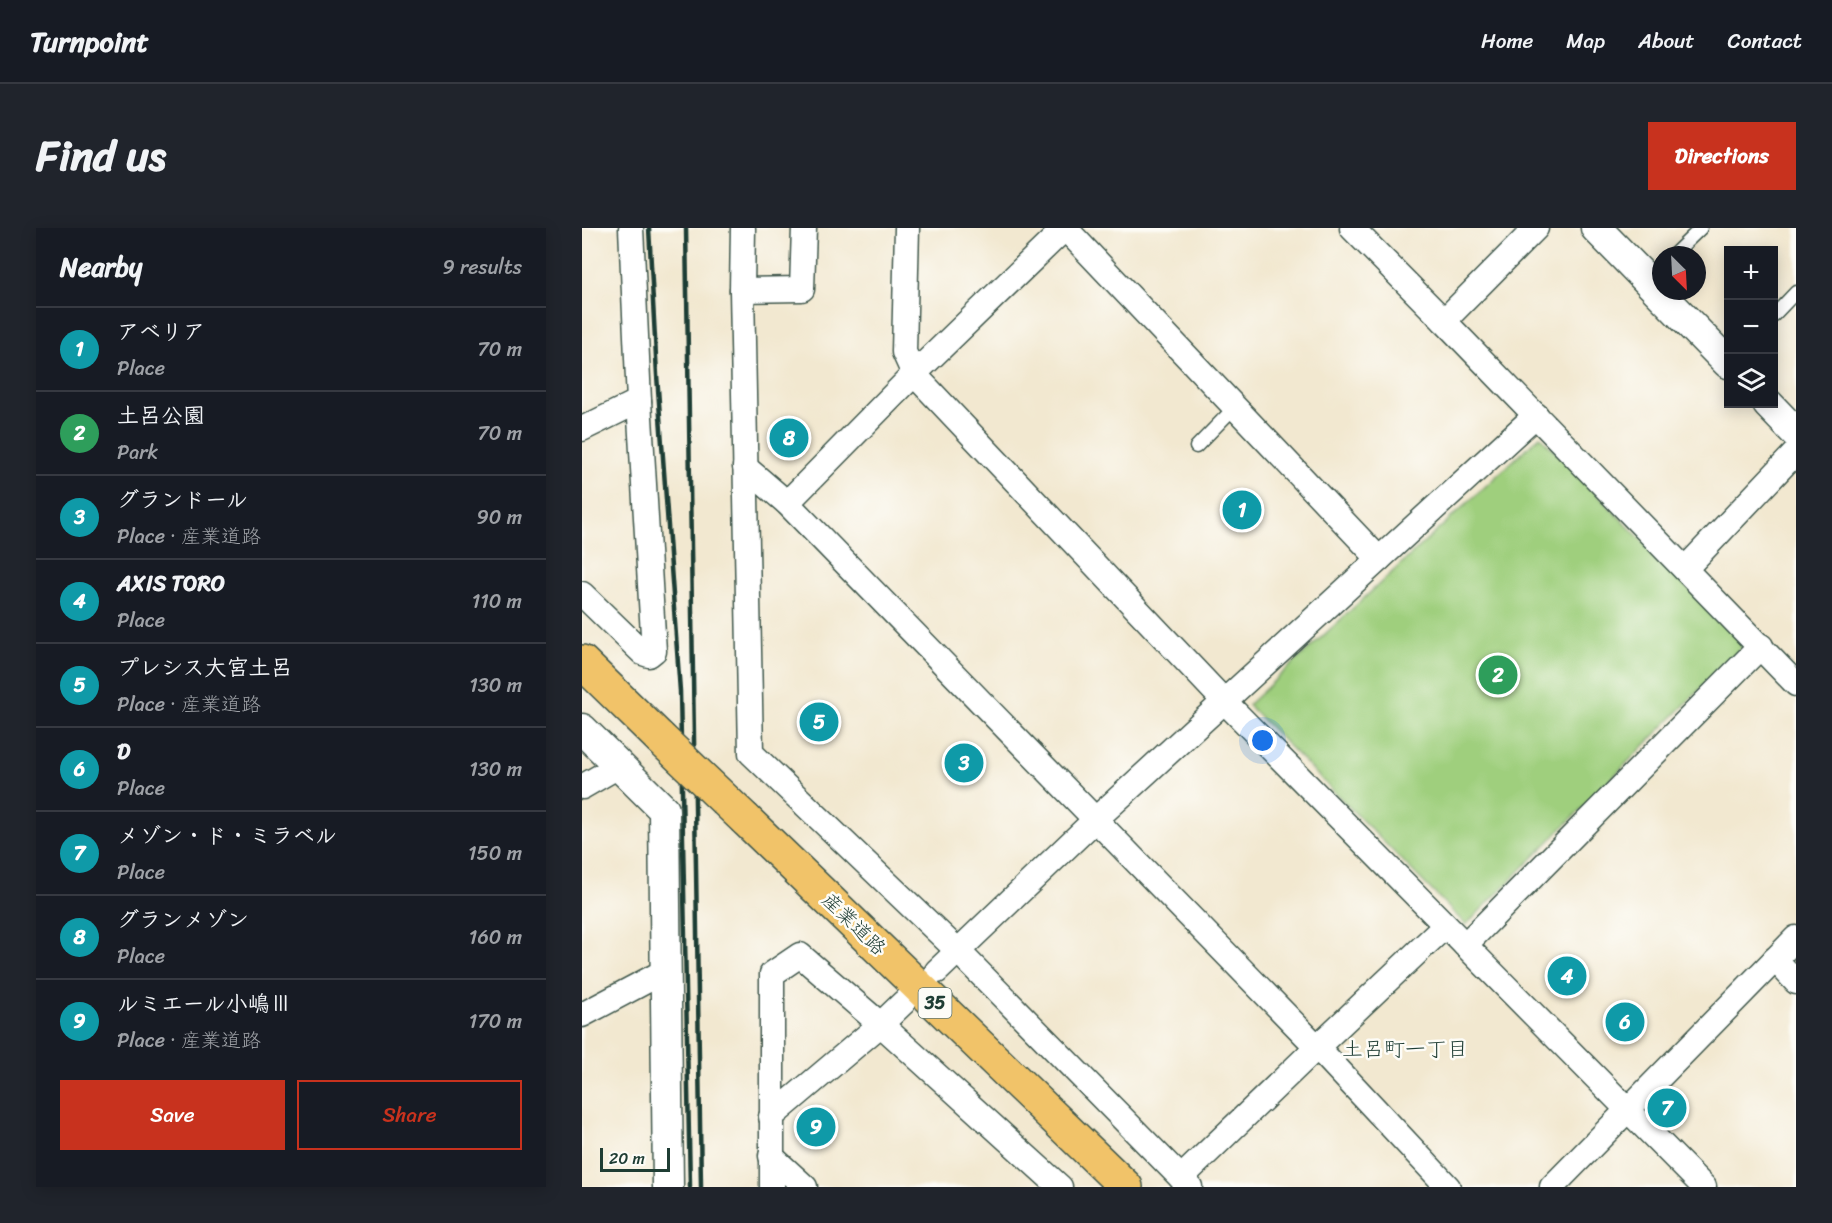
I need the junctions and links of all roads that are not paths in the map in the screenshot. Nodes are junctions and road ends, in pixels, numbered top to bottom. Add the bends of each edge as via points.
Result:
1 (631, 228) edge
2 (743, 228) edge
3 (804, 228) edge
4 (907, 228) edge
5 (1352, 228) edge
6 (1536, 228) edge
7 (1596, 228) edge
8 (1701, 228) edge
9 (1683, 246) edge
10 (742, 290) junction
11 (1796, 292) edge
12 (1778, 310) edge
13 (1444, 321) junction
14 (1724, 358) edge
15 (914, 374) junction
16 (639, 401) junction
17 (1235, 407) junction
18 (1772, 408) edge
19 (1536, 415) junction
20 (582, 429) edge
21 (1796, 433) edge
22 (1196, 447) dead end
23 (1796, 452) edge
24 (745, 467) junction
25 (788, 503) junction
26 (1379, 559) junction
27 (1685, 569) junction
28 (582, 594) edge
29 (1761, 646) junction
30 (582, 662) edge
31 (1796, 684) edge
32 (1224, 701) junction
33 (582, 729) edge
34 (620, 765) junction
35 (582, 787) edge
36 (1096, 819) junction
37 (1445, 926) junction
38 (1796, 938) edge
39 (1465, 945) junction
40 (958, 951) junction
41 (1775, 959) junction
42 (665, 971) junction
43 (937, 971) dead end
44 (1796, 982) edge
45 (904, 1002) dead end
46 (582, 1015) edge
47 (880, 1025) junction
48 (1317, 1047) junction
49 (1628, 1109) junction
50 (771, 1118) junction
51 (771, 1156) junction
52 (1185, 1183) edge
53 (668, 1187) edge
54 (772, 1187) edge
55 (805, 1187) edge
56 (1060, 1187) edge
57 (1126, 1187) edge
58 (1448, 1187) edge
59 (1552, 1187) edge
60 (1704, 1187) edge

1 - 16 street
2 - 10 street
3 - 10 street via 802,289
4 - 15 street via 904,352
5 - 13 street
6 - 13 street
7 - 14 street via 1652,277
8 - 9 lane
10 - 24 street
11 - 12 lane
13 - 19 street
15 - 17 street via 1065,228
15 - 25 street
15 - 32 street
16 - 20 street
16 - 28 street via 654,651 649,655 643,653
17 - 22 lane
17 - 26 street
18 - 21 street
19 - 26 street
19 - 27 street
23 - 27 street
24 - 25 street
24 - 40 street via 751,753
25 - 36 street
26 - 32 street
27 - 29 street
29 - 31 street
29 - 39 street
30 - 57 main road, 産業道路 / 35, bridge
32 - 36 street
32 - 37 street
33 - 34 street
34 - 35 street
34 - 42 street via 664,810
36 - 40 street
36 - 48 street
37 - 39 street
37 - 48 street
38 - 41 street
39 - 49 street
40 - 43 street
40 - 52 street
41 - 44 street
41 - 49 street
42 - 46 street
42 - 53 street
45 - 47 street
47 - 50 street
47 - 50 street via 800,955 772,974
47 - 56 street
48 - 52 street
48 - 58 street
49 - 59 street
49 - 60 street
50 - 51 street
51 - 54 street
51 - 55 street

